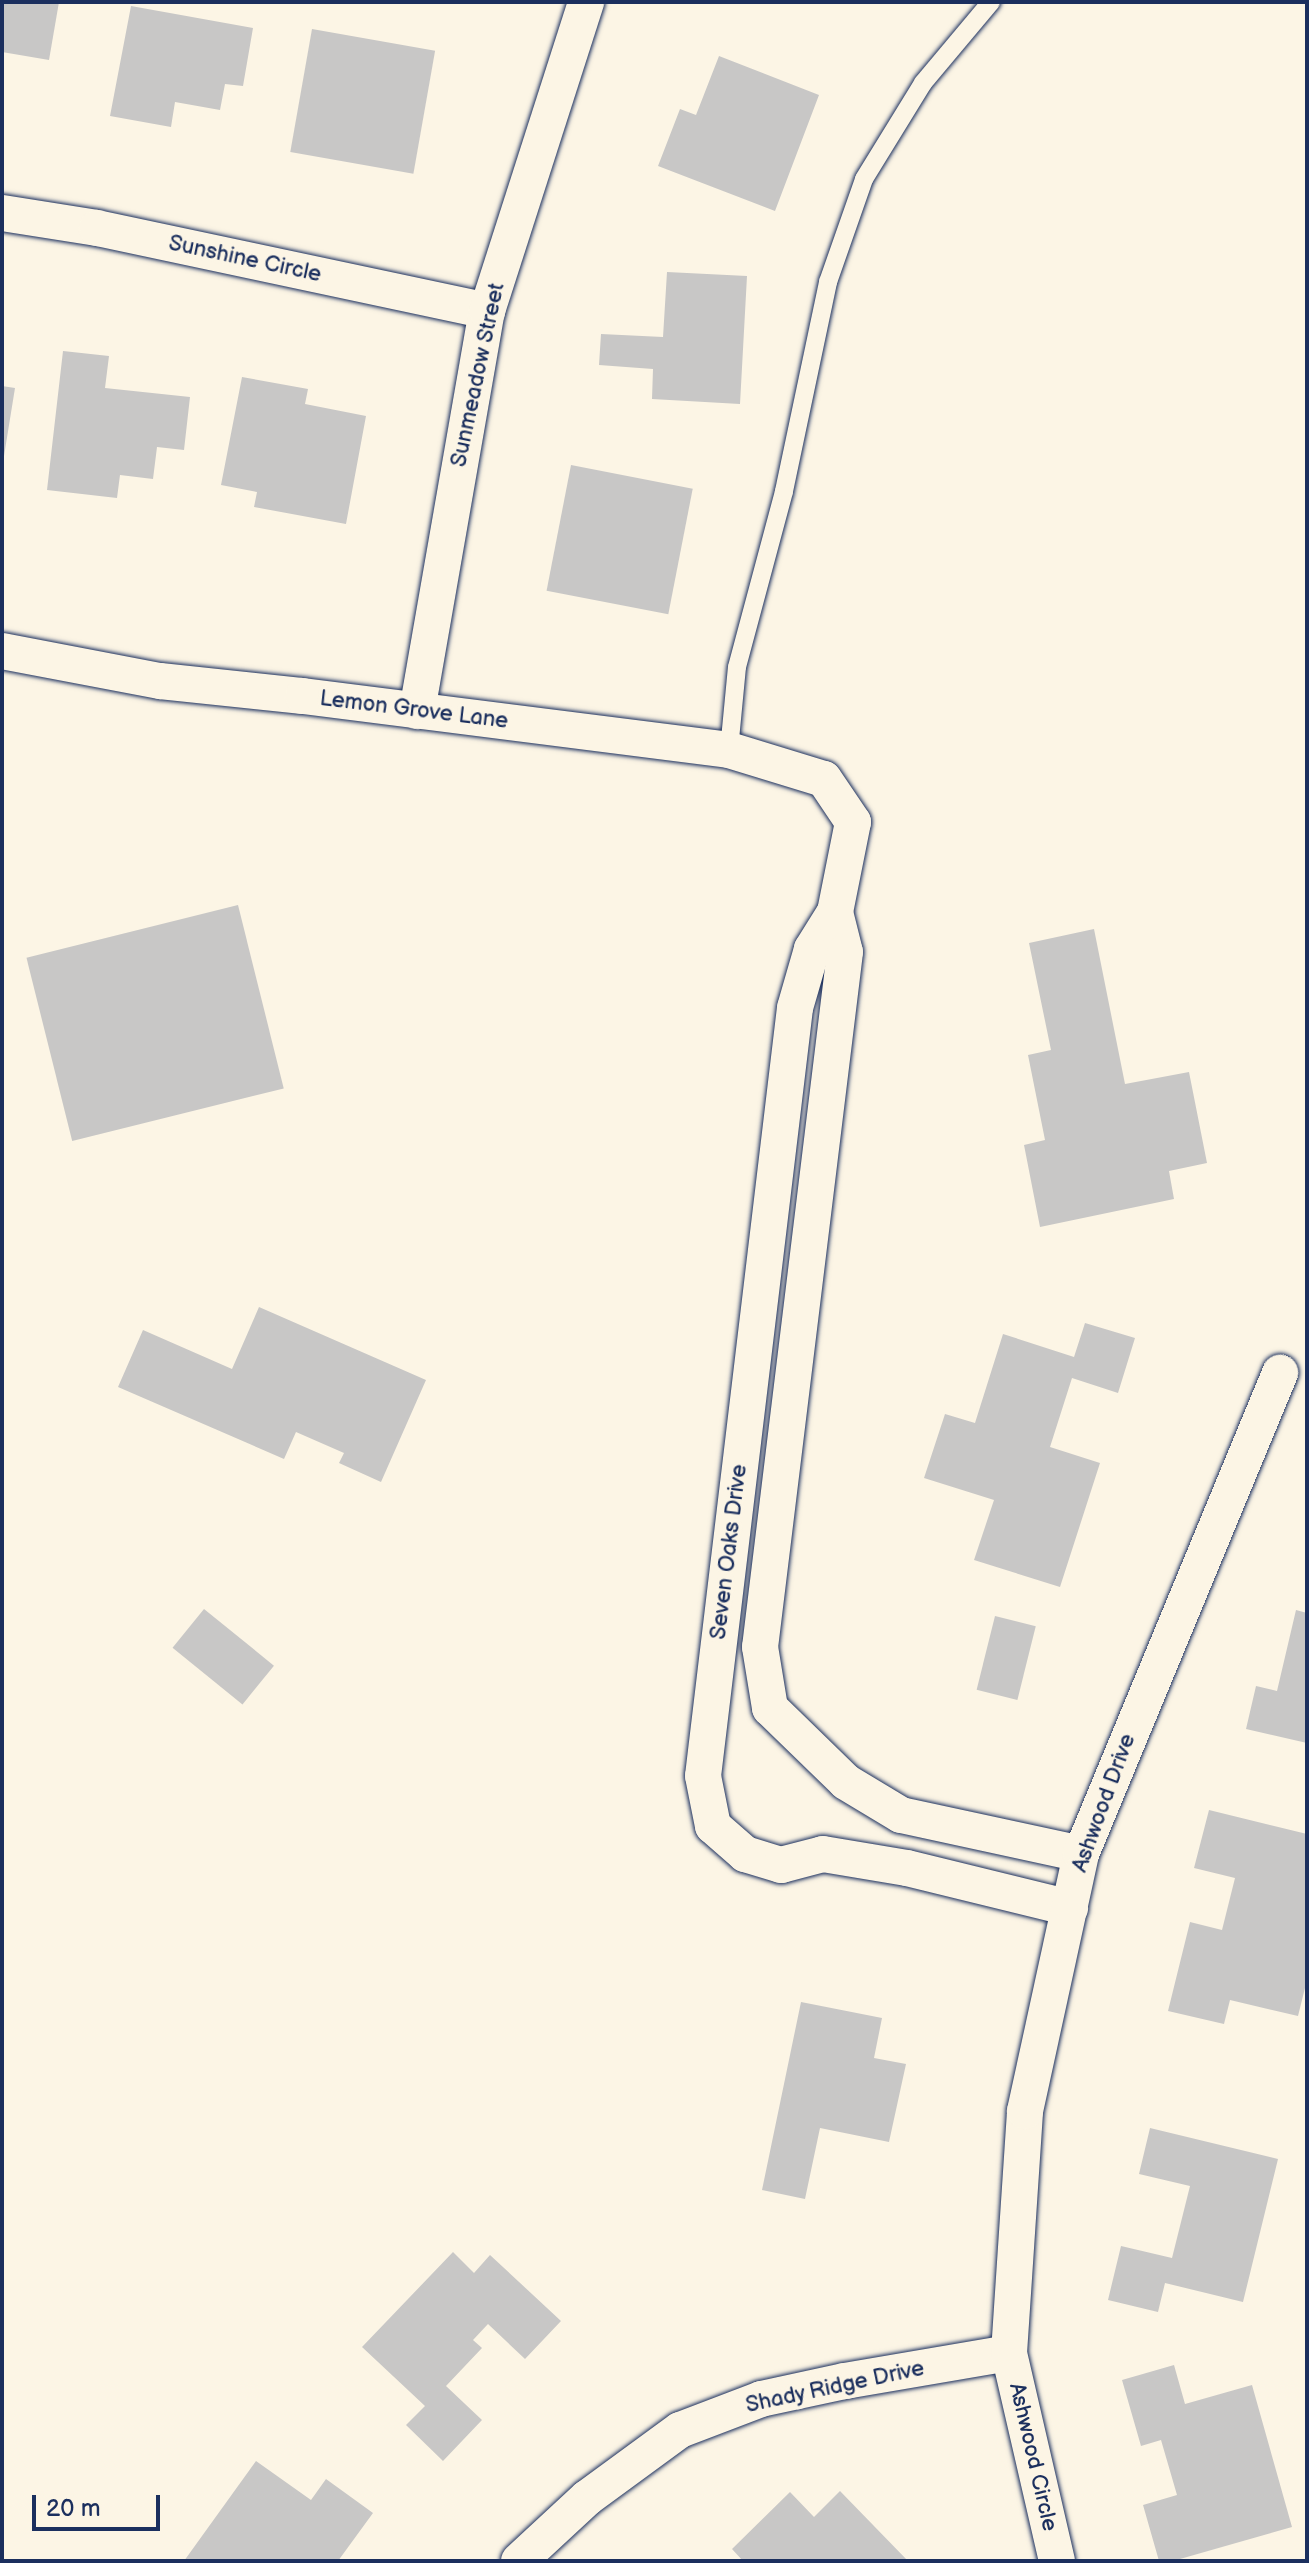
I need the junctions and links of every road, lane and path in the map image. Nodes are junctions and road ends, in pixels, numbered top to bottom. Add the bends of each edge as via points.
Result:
1 (586, 2) edge
2 (991, 2) edge
3 (2, 213) edge
4 (487, 311) junction
5 (2, 651) edge
6 (417, 711) junction
7 (729, 750) junction
8 (824, 779) joint
9 (835, 912) junction
10 (1280, 1373) dead end
11 (1081, 1854) junction
12 (1070, 1908) junction
13 (1009, 2353) junction
14 (519, 2561) edge
15 (1057, 2561) edge

1 - 4 street, Sunmeadow Street
2 - 7 lane via 923,83 860,192 828,282 784,491 737,667
3 - 4 street, Sunshine Circle via 97,228
4 - 6 street, Sunmeadow Street
5 - 6 street, Lemon Grove Lane via 160,681
6 - 7 street, Lemon Grove Lane
7 - 8 street, Lemon Grove Lane
8 - 9 street, Seven Oaks Drive via 853,822
9 - 11 street, Seven Oaks Drive via 845,952 760,1647 770,1708 846,1782 901,1815
9 - 12 street, Seven Oaks Drive via 812,949 795,1008 703,1776 713,1826 745,1854 781,1865 823,1854 907,1868
10 - 11 street, Ashwood Drive
11 - 12 street, Ashwood Drive
12 - 13 street, Ashwood Drive via 1025,2111
13 - 14 street, Shady Ridge Drive via 761,2399 680,2430 587,2498
13 - 15 street, Ashwood Circle

